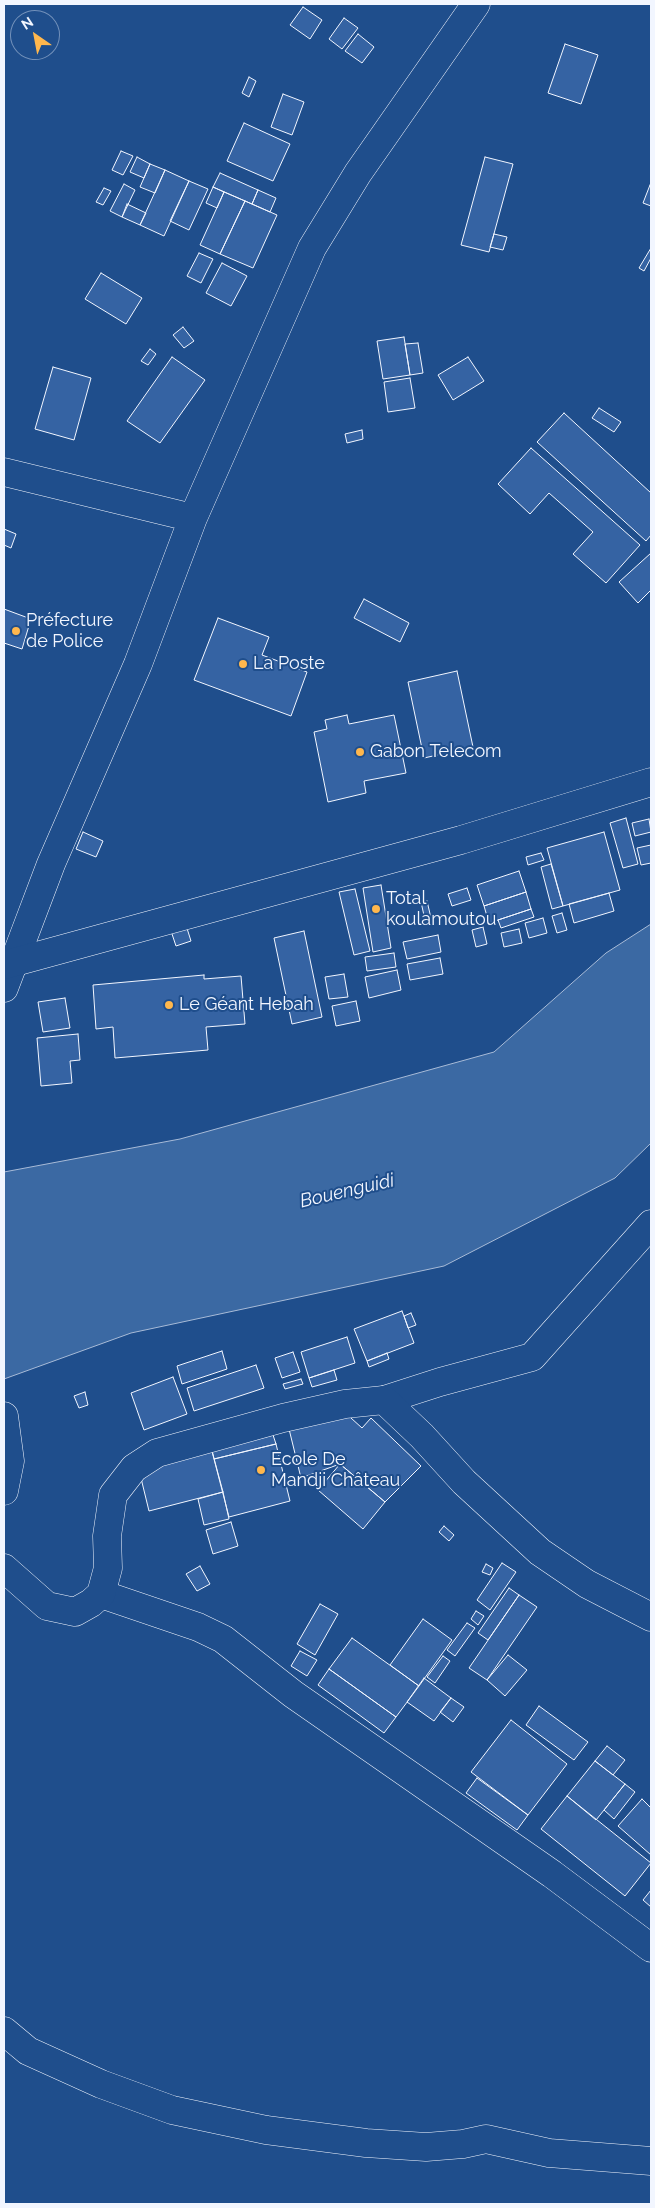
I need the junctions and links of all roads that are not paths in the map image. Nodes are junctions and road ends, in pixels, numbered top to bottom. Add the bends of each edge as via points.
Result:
1 (476, 4) edge
2 (4, 472) edge
3 (194, 518) junction
4 (651, 782) edge
5 (10, 963) edge
6 (4, 988) edge
7 (651, 1224) edge
8 (384, 1400) junction
9 (5, 1427) edge
10 (4, 1491) edge
11 (4, 1570) edge
12 (101, 1594) junction
13 (651, 1617) edge
14 (651, 1948) edge
15 (4, 2031) edge
16 (651, 2161) edge

1 - 3 street via 358,173 312,248
2 - 3 street
3 - 5 street via 138,664
4 - 5 street via 442,845
5 - 6 street
7 - 8 street via 532,1357
8 - 12 street via 346,1404 283,1418 157,1453 134,1468 113,1496 107,1536 108,1568
8 - 13 street via 464,1482 540,1552 587,1584
9 - 10 street via 10,1461
11 - 12 street via 47,1606 59,1610 74,1612
12 - 14 street via 198,1627 222,1639 293,1694 552,1874
15 - 16 street via 28,2050 118,2090 172,2110 266,2130 426,2147 486,2139 549,2153

